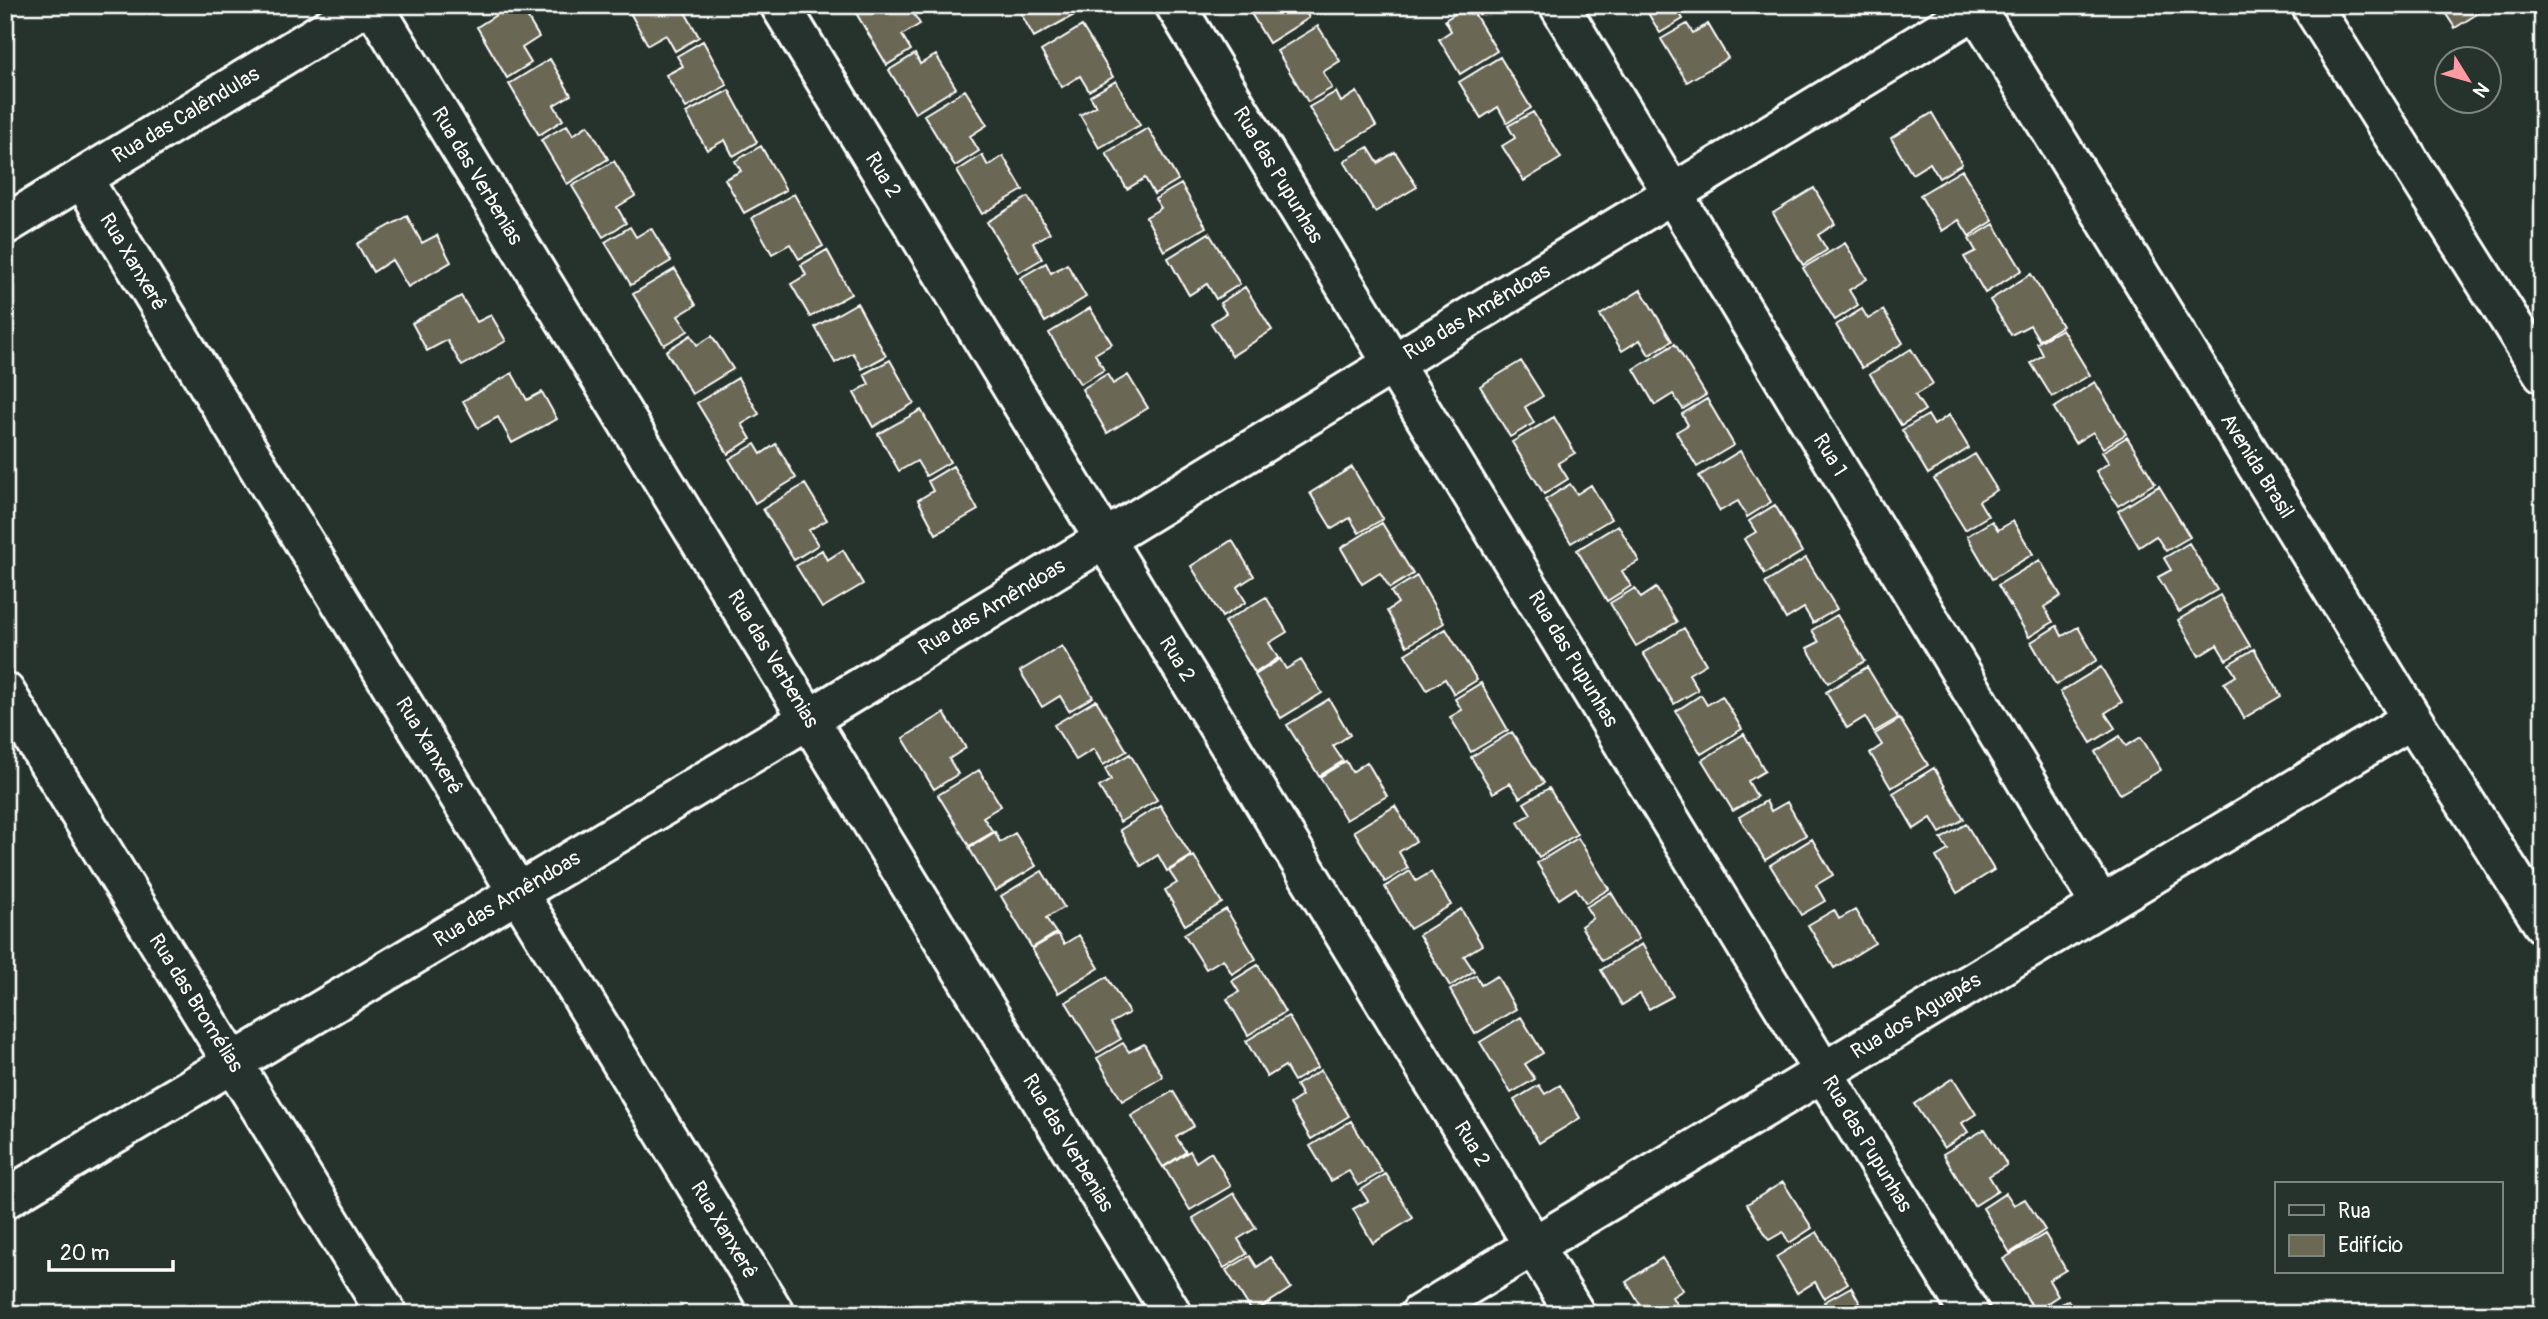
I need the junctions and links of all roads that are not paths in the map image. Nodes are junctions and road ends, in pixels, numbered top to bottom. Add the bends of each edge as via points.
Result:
1 (368, 5) edge
2 (373, 5) edge
3 (780, 5) edge
4 (1175, 5) edge
5 (1559, 5) edge
6 (2311, 5) edge
7 (1975, 7) edge
8 (82, 178) junction
9 (1673, 193) junction
10 (5, 225) edge
11 (1393, 363) junction
12 (2543, 373) edge
13 (1104, 539) junction
14 (5, 692) edge
15 (809, 719) junction
16 (2412, 719) junction
17 (518, 892) junction
18 (2101, 905) junction
19 (2543, 924) edge
20 (233, 1063) junction
21 (1823, 1072) junction
22 (5, 1199) edge
23 (1533, 1245) junction
24 (387, 1314) edge
25 (775, 1314) edge
26 (1172, 1314) edge
27 (1420, 1314) edge
28 (1575, 1314) edge
29 (1970, 1314) edge

1 - 8 street, Rua das Calêndulas
2 - 15 street, Rua das Verbenias
3 - 13 street, Rua 2
4 - 11 street, Rua das Pupunhas
5 - 9 street, Rua 1
6 - 12 street
7 - 9 street, Rua das Amêndoas
7 - 16 street, Avenida Brasil
8 - 10 street, Rua das Calêndulas
8 - 17 street, Rua Xanxerê
9 - 11 street, Rua das Amêndoas
9 - 18 street, Rua 1
11 - 13 street, Rua das Amêndoas
11 - 21 street, Rua das Pupunhas
13 - 15 street, Rua das Amêndoas
13 - 23 street, Rua 2
14 - 20 street, Rua das Bromélias
15 - 17 street, Rua das Amêndoas
15 - 26 street, Rua das Verbenias
16 - 18 street, Rua dos Aguapés
16 - 19 street, Avenida Brasil
17 - 20 street, Rua das Amêndoas
17 - 25 street, Rua Xanxerê
18 - 21 street, Rua dos Aguapés
20 - 22 street, Rua das Amêndoas
20 - 24 street, Rua das Bromélias
21 - 23 street, Rua dos Aguapés
21 - 29 street, Rua das Pupunhas
23 - 27 street, Rua dos Aguapés
23 - 28 street, Rua 2

